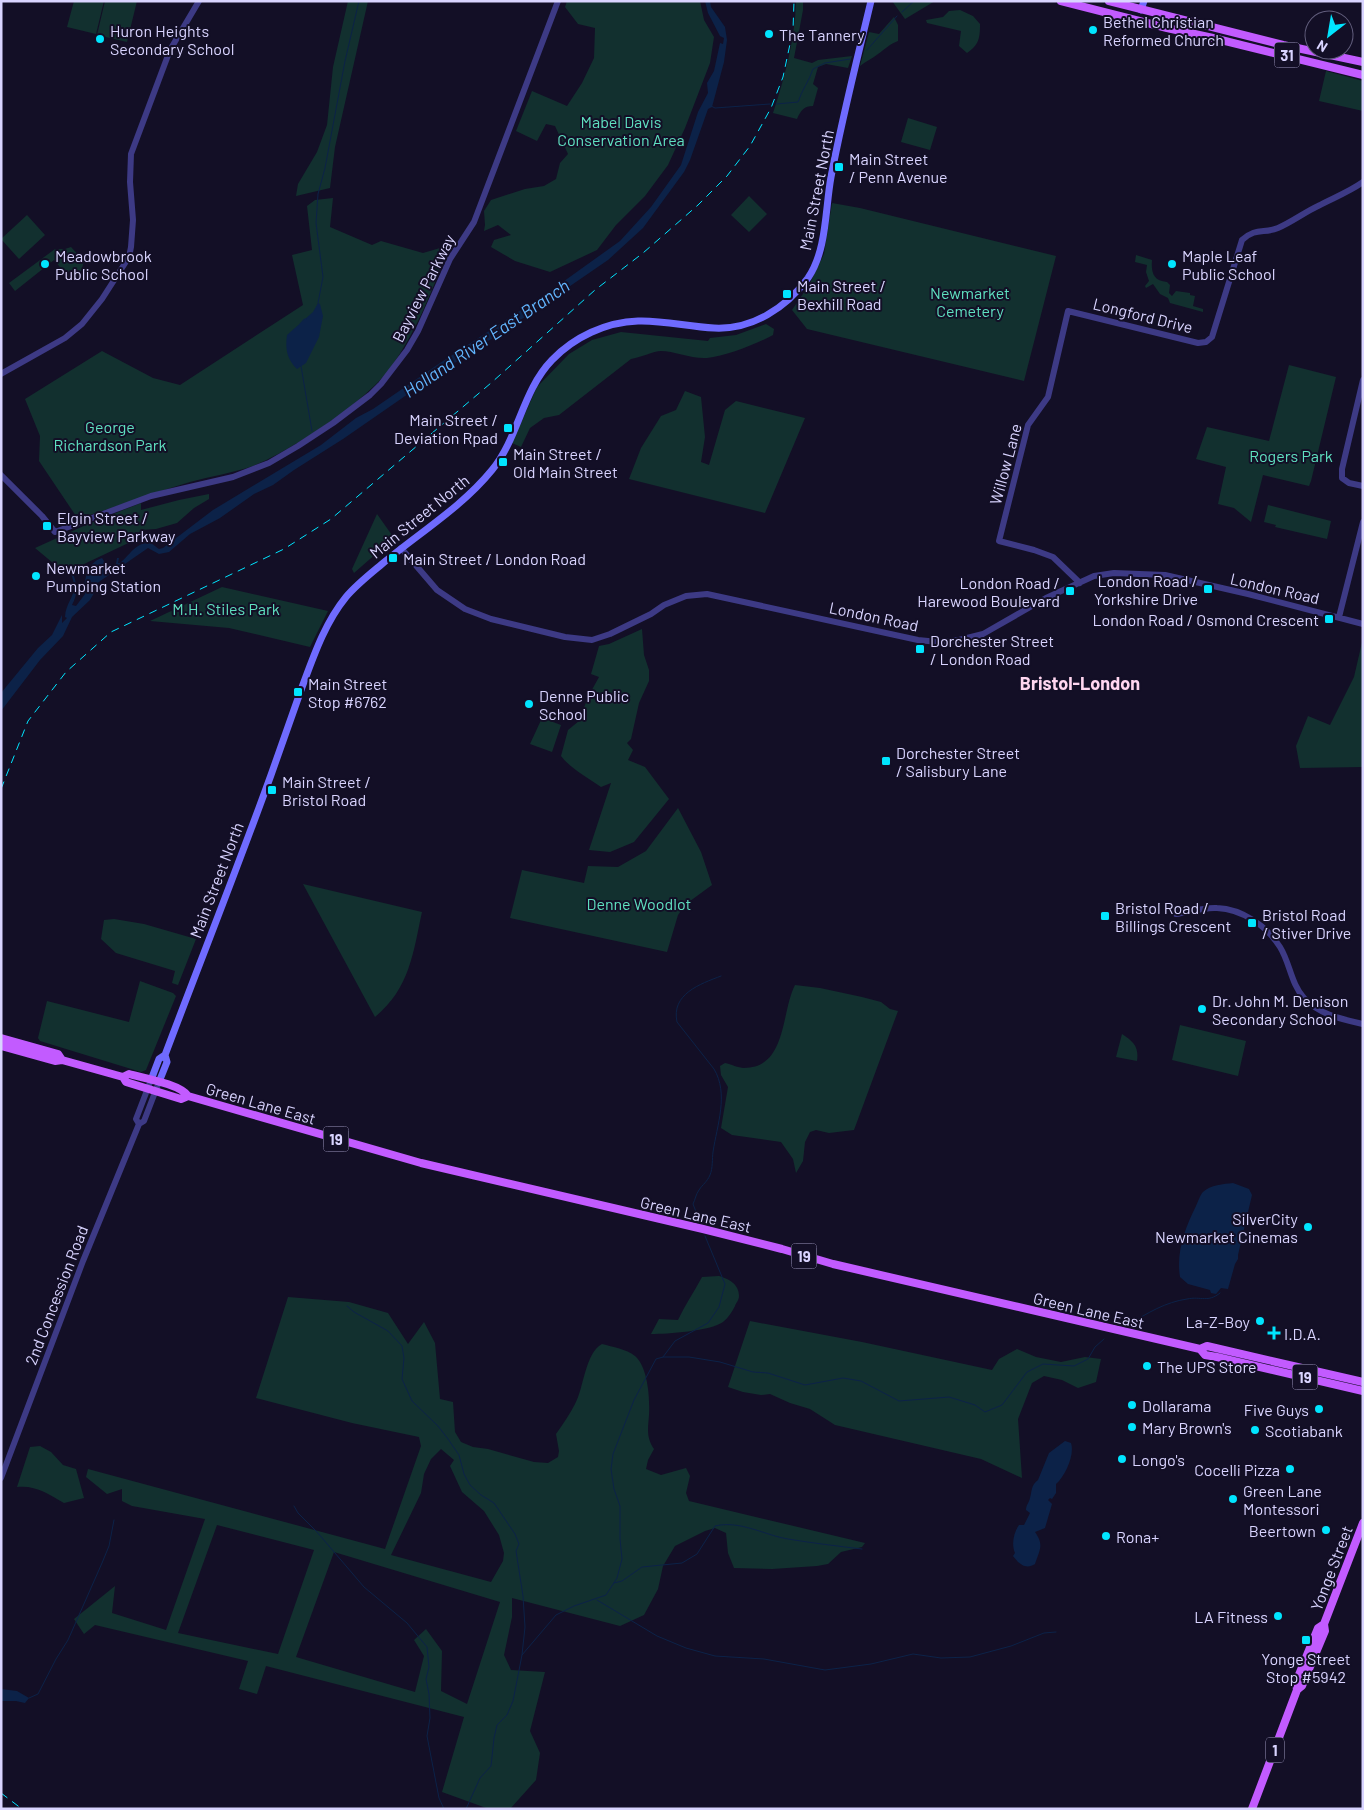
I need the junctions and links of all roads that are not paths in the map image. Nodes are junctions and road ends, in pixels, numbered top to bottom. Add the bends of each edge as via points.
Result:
1 (199, 1) edge
2 (558, 1) edge
3 (871, 1) edge
4 (1061, 1) edge
5 (1109, 1) edge
6 (1144, 1) edge
7 (1141, 10) junction
8 (1139, 21) junction
9 (1363, 62) edge
10 (1363, 75) edge
11 (1362, 184) edge
12 (1068, 311) joint
13 (1, 374) edge
14 (1363, 380) edge
15 (1, 475) edge
16 (1363, 486) edge
17 (1363, 522) edge
18 (401, 548) junction
19 (1080, 583) junction
20 (1339, 617) junction
21 (1363, 624) edge
22 (1176, 914) dead end
23 (1363, 1024) edge
24 (1, 1038) edge
25 (1, 1046) edge
26 (165, 1055) junction
27 (62, 1060) junction
28 (123, 1077) junction
29 (151, 1080) junction
30 (159, 1082) junction
31 (147, 1088) junction
32 (156, 1091) junction
33 (188, 1096) junction
34 (139, 1124) junction
35 (1200, 1350) junction
36 (1363, 1382) edge
37 (1363, 1391) edge
38 (1, 1478) edge
39 (1363, 1523) edge
40 (1252, 1809) edge

1 - 13 street via 170,50 131,154 133,220 129,257 82,324 65,338
2 - 15 street, Bayview Parkway via 474,222 450,259 407,350 370,395 334,423 269,463 233,477 151,496 55,532
3 - 18 main road, Main Street North via 831,179 822,239 808,278 781,307 752,324 718,328 638,321 605,327 578,339 543,370 496,466 473,492
4 - 8 main road, 31
5 - 7 main road, 31
6 - 7 main road
7 - 8 street
7 - 9 main road, 31
8 - 10 main road, 31
11 - 12 street, Longford Drive via 1276,229 1260,230 1242,240 1212,337 1206,342 1198,343
12 - 19 street, Willow Lane via 1048,396 1028,425 1000,541 1053,557
14 - 16 street via 1342,469 1342,478
17 - 20 street
18 - 19 street, London Road via 437,590 465,609 491,619 565,637 592,640 686,596 706,594 918,640 959,640 983,634 1046,598
18 - 26 main road, Main Street North via 346,597 323,634
19 - 20 street, London Road via 1094,576 1114,574 1165,575
20 - 21 street, London Road
22 - 23 street via 1218,908 1243,914 1264,927 1280,946 1304,998 1320,1011
24 - 27 main road, Green Lane East / 19 via 58,1054
25 - 27 main road, Green Lane East / 19 via 55,1061
26 - 29 main road, Main Street North
26 - 30 main road, Main Street North via 167,1062
27 - 28 main road, Green Lane East / 19
28 - 29 main road, Green Lane East / 19 via 128,1074
28 - 31 main road, Green Lane East / 19 via 126,1082
29 - 30 main road, Green Lane East / 19
29 - 31 street
30 - 32 street, 2nd Concession Road
30 - 33 main road, Green Lane East / 19 via 185,1091
31 - 32 main road, Green Lane East / 19
31 - 34 street, 2nd Concession Road via 136,1119
32 - 33 main road, Green Lane East / 19 via 181,1099
32 - 34 street, 2nd Concession Road via 144,1122
33 - 35 main road, Green Lane East / 19 via 421,1163
34 - 38 street, 2nd Concession Road
35 - 36 main road, Green Lane East / 19 via 1207,1346
35 - 37 main road, Green Lane East / 19 via 1205,1354
39 - 40 main road, Yonge Street / 1 via 1324,1624 1318,1628 1296,1682 1297,1690

